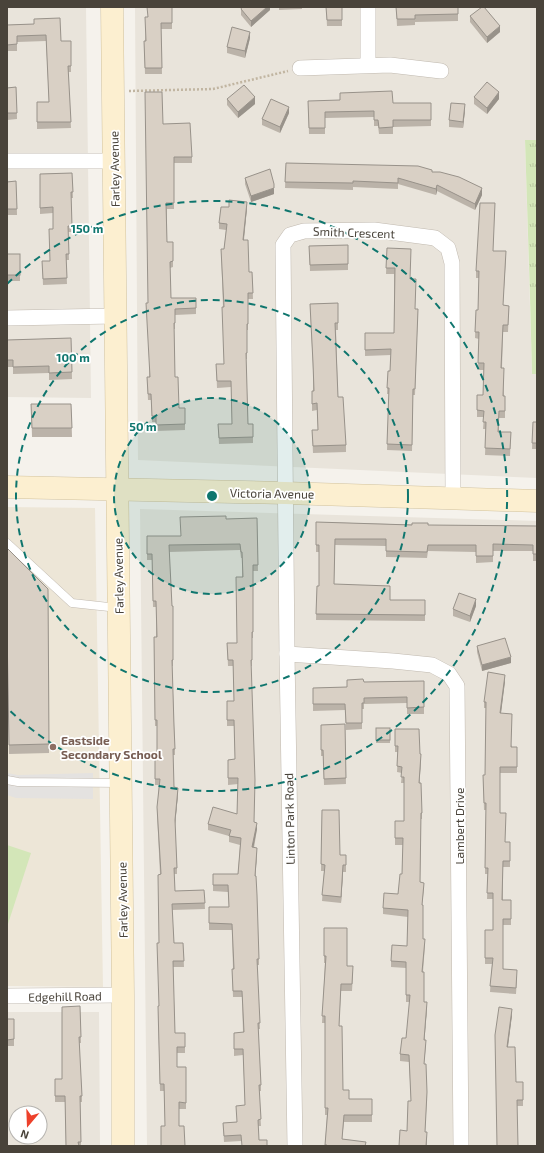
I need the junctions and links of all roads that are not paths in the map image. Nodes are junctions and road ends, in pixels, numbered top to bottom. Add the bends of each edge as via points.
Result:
1 (112, 7) edge
2 (368, 7) edge
3 (368, 65) junction
4 (300, 68) road end
5 (442, 71) dead end
6 (7, 161) edge
7 (113, 161) junction
8 (116, 316) junction
9 (7, 318) edge
10 (7, 487) edge
11 (118, 490) junction
12 (285, 493) junction
13 (453, 498) junction
14 (537, 501) edge
15 (7, 543) edge
16 (119, 608) junction
17 (287, 654) junction
18 (7, 780) edge
19 (120, 783) junction
20 (123, 995) junction
21 (7, 996) edge
22 (122, 1146) edge
23 (295, 1146) edge
24 (461, 1146) edge

1 - 7 street, Farley Avenue
2 - 3 street
3 - 4 street
3 - 5 street
6 - 7 street
7 - 8 street, Farley Avenue
8 - 9 street
8 - 11 street, Farley Avenue
10 - 11 street, Victoria Avenue
11 - 12 street, Victoria Avenue
11 - 16 street, Farley Avenue
12 - 13 street, Victoria Avenue
12 - 13 street, Smith Crescent via 283,245 290,235 304,231 374,230 435,238 448,248 452,263
12 - 17 street, Linton Park Road
13 - 14 street, Victoria Avenue
15 - 16 lane via 72,603
16 - 19 street, Farley Avenue
17 - 23 street, Linton Park Road
17 - 24 street, Lambert Drive via 393,660 432,665 449,674 457,686
18 - 19 lane
19 - 20 street, Farley Avenue
20 - 21 street, Edgehill Road
20 - 22 street, Farley Avenue

